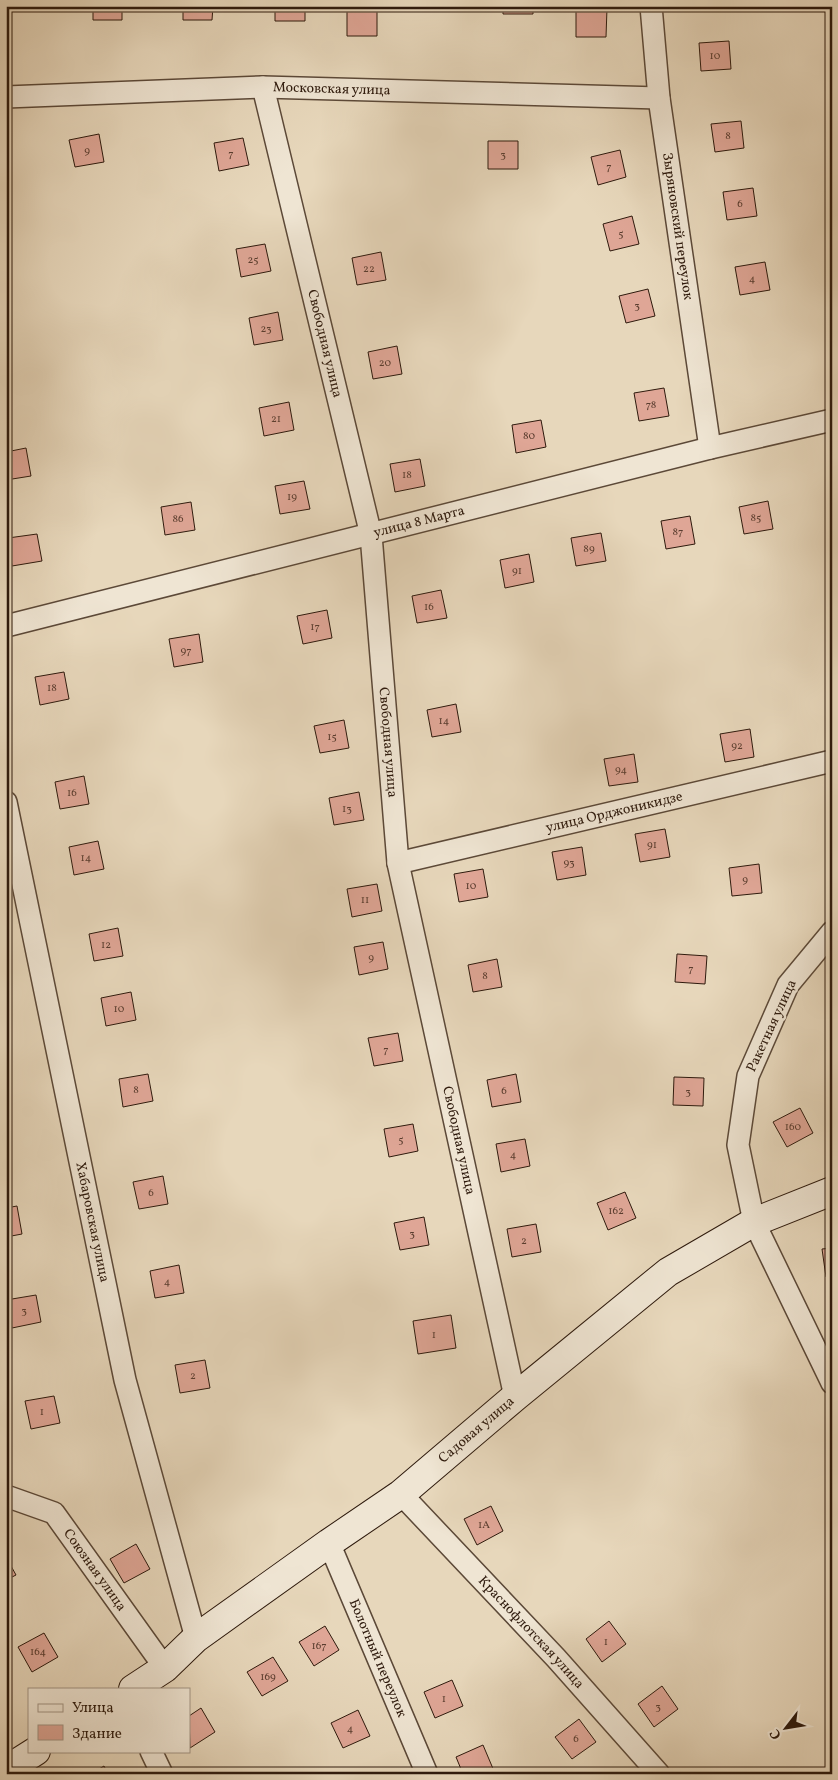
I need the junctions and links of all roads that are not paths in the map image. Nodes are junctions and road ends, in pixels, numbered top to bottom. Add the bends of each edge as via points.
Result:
1 (651, 6) edge
2 (263, 87) junction
3 (6, 97) edge
4 (659, 98) junction
5 (832, 420) edge
6 (710, 448) junction
7 (371, 535) junction
8 (6, 626) edge
9 (832, 761) edge
10 (6, 802) edge
11 (398, 863) junction
12 (832, 932) edge
13 (832, 1191) edge
14 (754, 1222) junction
15 (832, 1383) edge
16 (515, 1397) junction
17 (401, 1494) junction
18 (6, 1496) edge
19 (329, 1543) junction
20 (196, 1638) junction
21 (165, 1668) junction
22 (135, 1688) edge
23 (34, 1752) edge
24 (152, 1752) edge
25 (6, 1770) edge
26 (162, 1774) edge
27 (427, 1774) edge
28 (659, 1774) edge

1 - 4 street, Зыряновский переулок
2 - 3 street, Московская улица
2 - 4 street, Московская улица
2 - 7 street, Свободная улица
4 - 6 street, Зыряновский переулок
5 - 6 street, улица 8 Марта
6 - 7 street, улица 8 Марта
7 - 8 street, улица 8 Марта
7 - 11 street, Свободная улица
9 - 11 street, улица Орджоникидзе
10 - 20 street, Хабаровская улица via 125,1380
11 - 16 street, Свободная улица
12 - 14 street, Ракетная улица via 788,985 748,1076 738,1145
13 - 14 street, Садовая улица
14 - 15 street, Ракетная улица
14 - 16 street, Садовая улица via 668,1272
16 - 17 street, Садовая улица
17 - 19 street, Садовая улица
17 - 28 street, Краснофлотская улица via 556,1658
18 - 21 street, Союзная улица via 54,1514
19 - 20 street, Садовая улица
19 - 27 street, Болотный переулок
20 - 21 street, Садовая улица
21 - 22 street, Садовая улица
23 - 25 street
24 - 26 street

